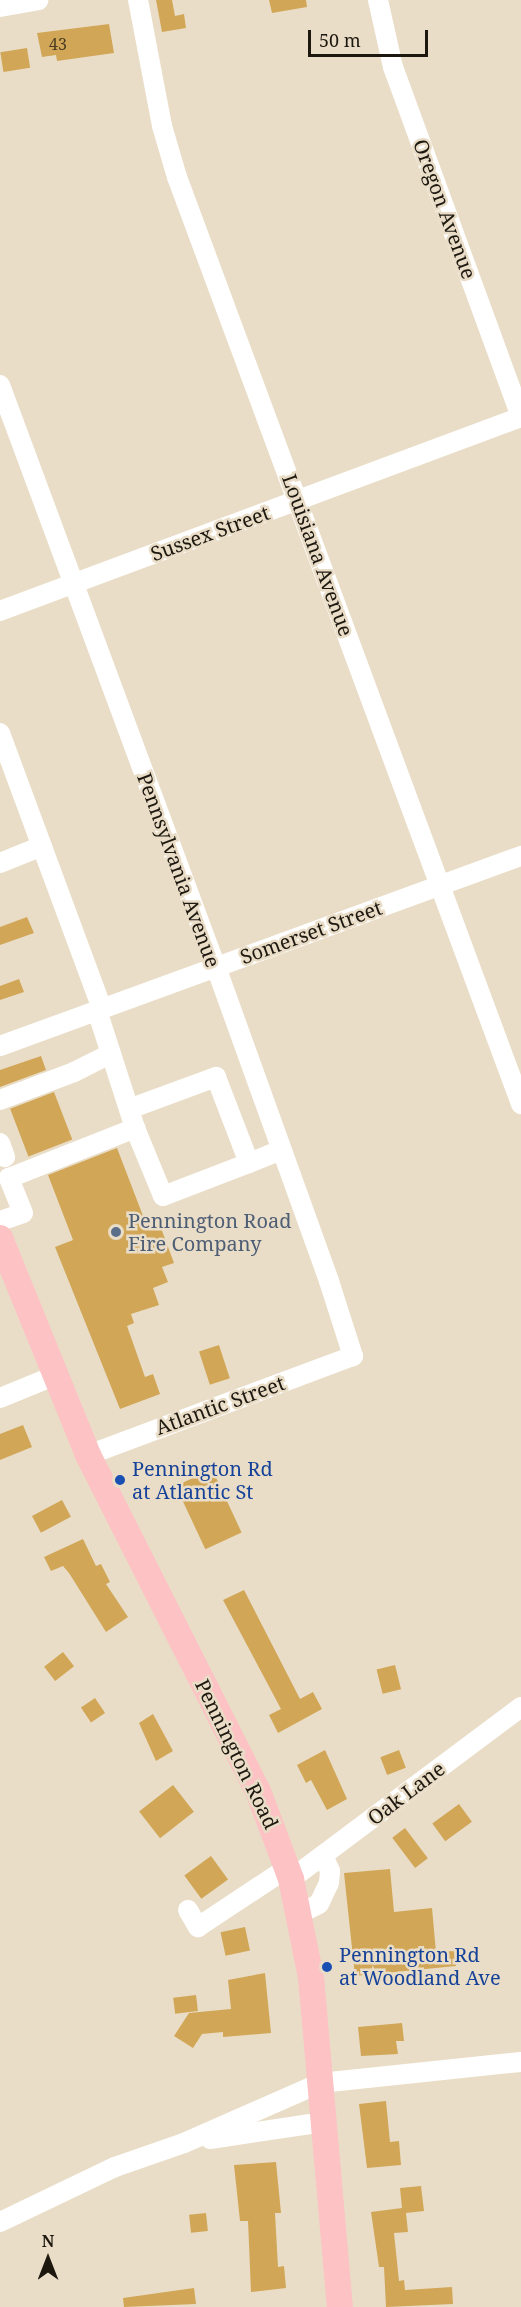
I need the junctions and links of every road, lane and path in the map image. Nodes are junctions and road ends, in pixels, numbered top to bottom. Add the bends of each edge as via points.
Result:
1 (38, 0) edge
2 (138, 0) edge
3 (378, 0) edge
4 (0, 7) edge
5 (0, 385) edge
6 (521, 417) edge
7 (297, 501) junction
8 (73, 584) junction
9 (0, 611) edge
10 (0, 733) edge
11 (42, 846) junction
12 (521, 856) edge
13 (0, 863) edge
14 (441, 885) junction
15 (216, 967) junction
16 (99, 1010) junction
17 (0, 1046) edge
18 (110, 1054) junction
19 (0, 1100) edge
20 (521, 1104) edge
21 (129, 1109) junction
22 (135, 1128) junction
23 (282, 1150) junction
24 (249, 1164) junction
25 (0, 1221) edge
26 (0, 1238) edge
27 (353, 1356) joint
28 (54, 1376) junction
29 (0, 1398) edge
30 (88, 1455) junction
31 (521, 1707) edge
32 (323, 1855) junction
33 (289, 1874) junction
34 (188, 1910) dead end
35 (299, 1914) junction
36 (521, 2062) edge
37 (320, 2084) junction
38 (324, 2122) junction
39 (184, 2143) junction
40 (0, 2222) edge
41 (340, 2307) edge

1 - 4 street
2 - 7 street, Louisiana Avenue via 162,126 177,177
3 - 6 street, Oregon Avenue via 393,67
5 - 8 street, Pennsylvania Avenue
6 - 7 street, Sussex Street
7 - 8 street, Sussex Street
7 - 14 street, Louisiana Avenue
8 - 9 street, Sussex Street
8 - 15 street, Pennsylvania Avenue
10 - 11 street
11 - 13 street
11 - 16 street
12 - 14 street, Somerset Street
14 - 15 street, Somerset Street
14 - 20 street, Louisiana Avenue
15 - 16 street, Somerset Street
15 - 23 street, Pennsylvania Avenue
16 - 17 street, Somerset Street
16 - 18 street
18 - 19 street
18 - 21 street
21 - 22 street
21 - 24 street via 216,1077
22 - 24 street via 163,1196
22 - 25 street via 9,1178 23,1213
23 - 24 street
23 - 27 street, Pennsylvania Avenue
26 - 28 main road, Pennington Road
27 - 30 street, Atlantic Street
28 - 29 street
28 - 30 main road, Pennington Road
30 - 33 main road, Pennington Road via 258,1791
31 - 32 street, Oak Lane
32 - 33 street, Oak Lane
32 - 35 street via 330,1871 329,1883 319,1904
33 - 34 street, Oak Lane via 198,1927
33 - 35 main road, Pennington Road
35 - 37 main road, Pennington Road via 311,1977
36 - 37 street
37 - 38 main road, Pennington Road
37 - 39 street
38 - 39 street
38 - 41 main road, Pennington Road
39 - 40 street via 115,2167

